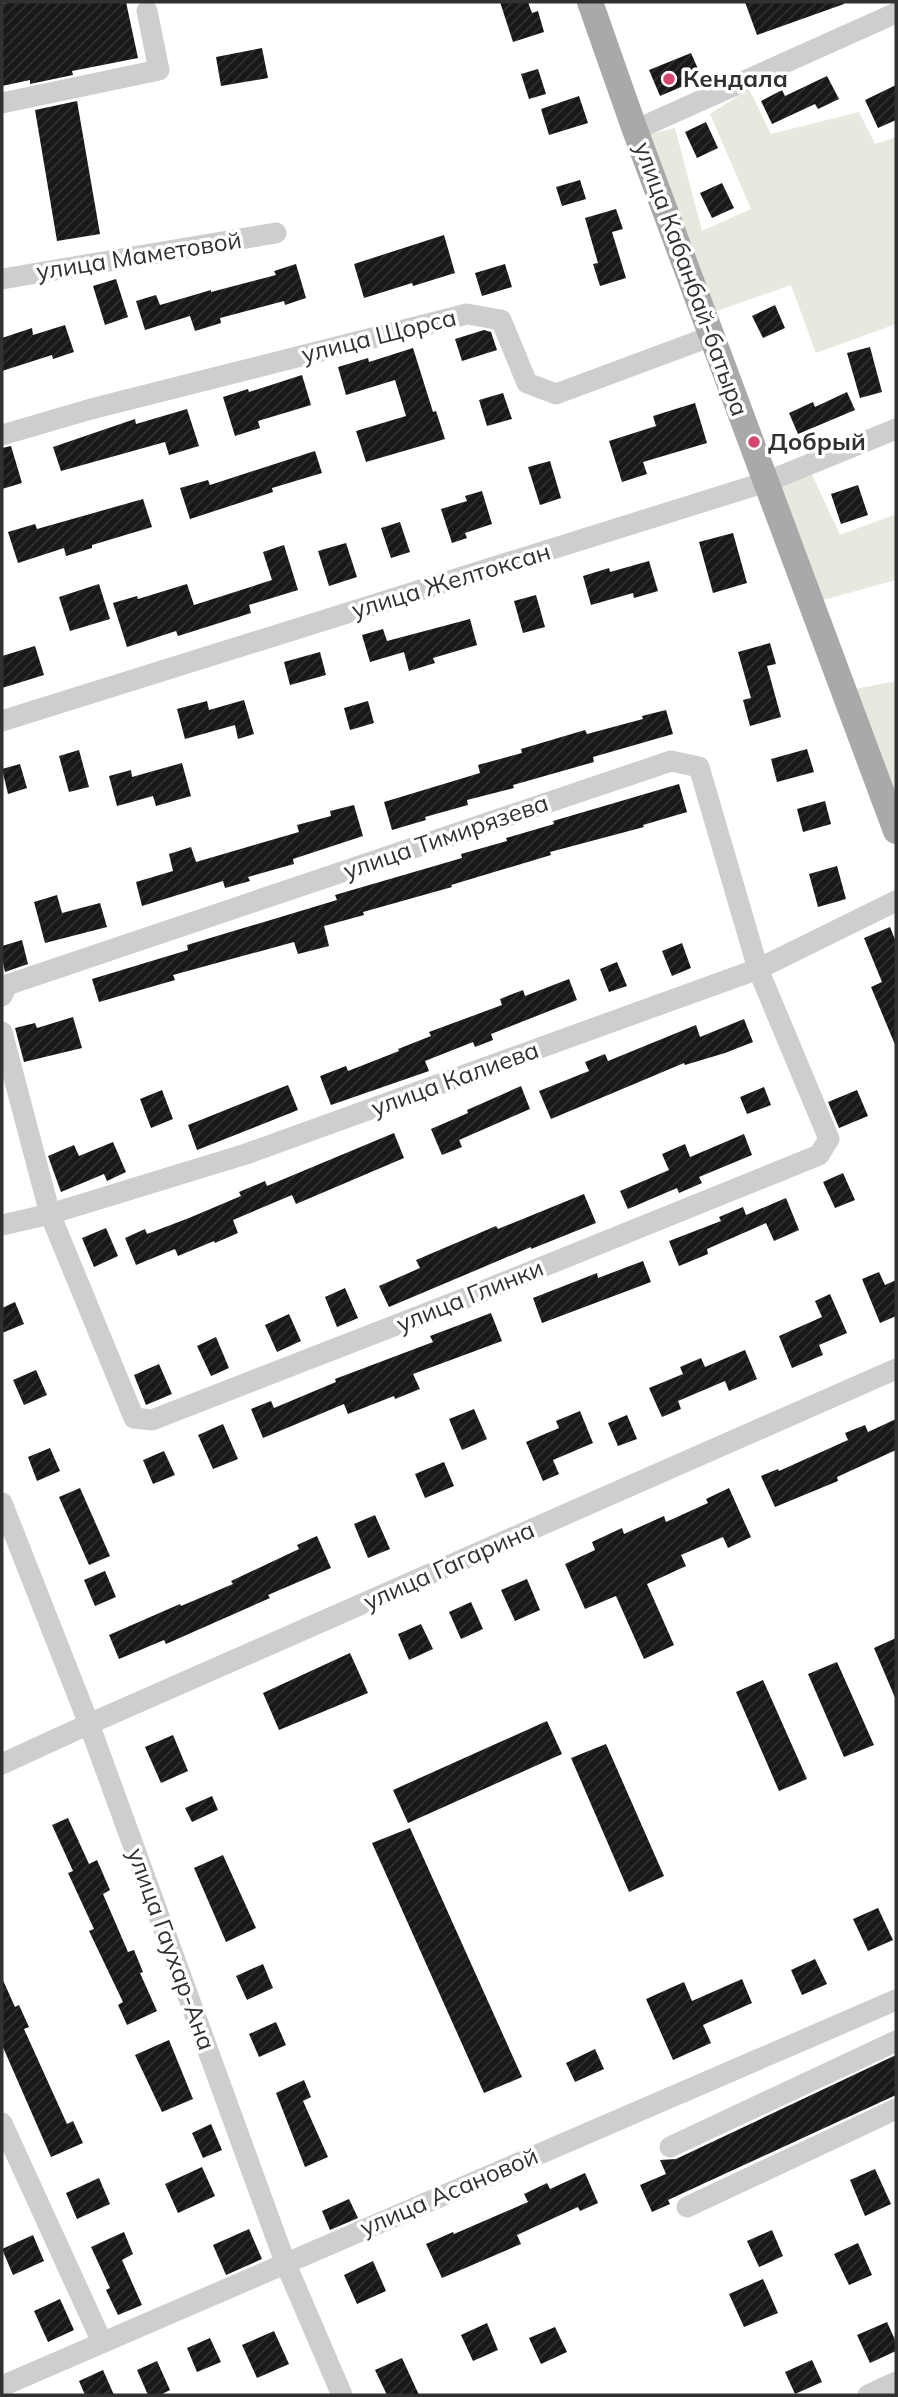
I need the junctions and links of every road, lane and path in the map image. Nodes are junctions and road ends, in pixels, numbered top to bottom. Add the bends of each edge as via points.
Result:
1 (590, 2) edge
2 (148, 11) dead end
3 (896, 13) edge
4 (2, 103) edge
5 (635, 130) junction
6 (276, 233) dead end
7 (2, 279) edge
8 (712, 336) junction
9 (896, 429) edge
10 (2, 435) edge
11 (766, 482) junction
12 (2, 721) edge
13 (896, 831) edge
14 (896, 901) edge
15 (758, 969) junction
16 (2, 996) edge
17 (2, 1032) edge
18 (50, 1214) junction
19 (2, 1225) edge
20 (896, 1369) edge
21 (2, 1503) edge
22 (89, 1724) junction
23 (2, 1764) edge
24 (896, 2000) edge
25 (896, 2041) edge
26 (896, 2109) edge
27 (2, 2123) edge
28 (670, 2147) dead end
29 (687, 2207) dead end
30 (285, 2262) junction
31 (102, 2342) junction
32 (896, 2382) edge
33 (2, 2386) edge
34 (342, 2395) edge
35 (868, 2395) edge

1 - 5 main road, улица Кабанбай-батыра
2 - 4 street via 159,70
3 - 5 street
5 - 8 main road, улица Кабанбай-батыра
6 - 7 street, улица Маметовой
8 - 10 street, улица Щорса via 556,394 527,383 501,320 467,314
8 - 11 main road, улица Кабанбай-батыра
9 - 11 street, улица Желтоксан
11 - 12 street, улица Желтоксан
11 - 13 main road, улица Кабанбай-батыра
14 - 15 street, улица Калиева
15 - 16 street, улица Тимирязева via 699,768 671,761 6,985
15 - 18 street, улица Калиева via 246,1154
15 - 18 street, улица Глинки via 829,1139 819,1155 152,1420 134,1418
17 - 18 street
18 - 19 street, улица Калиева
20 - 22 street, улица Гагарина
21 - 22 street, улица Гаухар-Ана
22 - 23 street, улица Гагарина
22 - 30 street, улица Гаухар-Ана
24 - 30 street, улица Асановой
25 - 28 street
26 - 29 street
27 - 31 street
30 - 31 street, улица Асановой
30 - 34 street, улица Гаухар-Ана
31 - 33 street, улица Асановой
32 - 35 street

